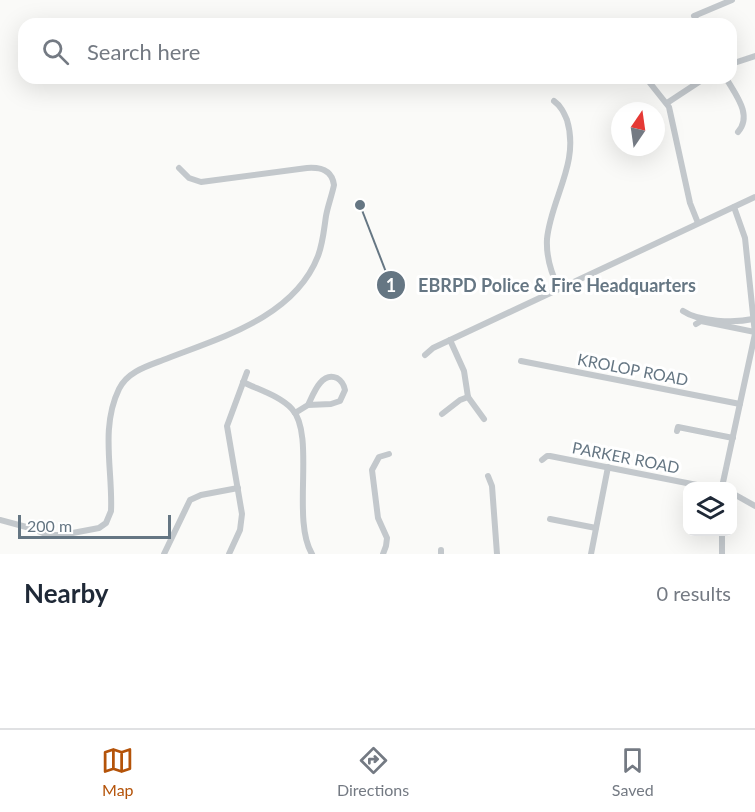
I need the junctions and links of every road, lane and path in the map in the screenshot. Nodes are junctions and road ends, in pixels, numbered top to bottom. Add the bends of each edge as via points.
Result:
1 (732, 0) edge
2 (696, 18) edge
3 (755, 56) edge
4 (737, 62) edge
5 (651, 84) edge
6 (696, 84) edge
7 (729, 84) edge
8 (554, 101) dead end
9 (667, 103) junction
10 (738, 132) dead end
11 (179, 168) dead end
12 (755, 197) edge
13 (734, 207) junction
14 (698, 223) junction
15 (755, 243) edge
16 (746, 248) junction
17 (755, 248) edge
18 (559, 289) junction
19 (753, 299) edge
20 (682, 311) dead end
21 (753, 319) junction
22 (696, 324) dead end
23 (755, 330) edge
24 (450, 340) junction
25 (425, 355) dead end
26 (521, 361) dead end
27 (247, 372) dead end
28 (243, 382) junction
29 (468, 398) junction
30 (740, 404) junction
31 (308, 405) junction
32 (295, 413) junction
33 (442, 414) dead end
34 (484, 419) dead end
35 (677, 431) dead end
36 (733, 438) junction
37 (389, 454) dead end
38 (542, 460) dead end
39 (608, 467) junction
40 (488, 476) dead end
41 (686, 482) edge
42 (723, 482) edge
43 (238, 488) junction
44 (737, 496) edge
45 (755, 506) edge
46 (550, 519) dead end
47 (0, 520) edge
48 (596, 528) junction
49 (722, 536) edge
50 (164, 554) edge
51 (229, 554) edge
52 (312, 554) edge
53 (383, 554) edge
54 (497, 554) edge
55 (591, 554) edge
56 (722, 554) edge

1 - 2 street via 694,15
3 - 4 street
5 - 9 street
6 - 9 street
7 - 10 street via 745,114 745,123
8 - 18 street via 564,114 571,142 547,240 550,266
9 - 14 street
11 - 47 street via 193,180 205,182 297,168 327,171 334,185 314,265 296,292 263,316 210,343 130,375 123,382 110,419 111,511 103,526 53,536
12 - 13 street
13 - 14 street
13 - 16 street
14 - 18 street
15 - 16 street
16 - 17 street
16 - 19 street
18 - 24 street
19 - 21 street
20 - 21 street via 721,320
21 - 23 street
22 - 23 street via 701,321
23 - 30 street
24 - 25 street
24 - 29 street via 464,371
26 - 30 street, KROLOP ROAD
27 - 28 street
28 - 32 street via 279,399
28 - 43 street via 227,426
29 - 33 street
29 - 34 street
30 - 36 street
31 - 31 street via 326,378 335,377 343,383 345,390 340,401
31 - 32 street
32 - 52 street via 301,434 305,539
35 - 36 street via 678,427
36 - 42 street
37 - 53 street via 378,457 372,470 378,518 387,538
38 - 39 street, PARKER ROAD via 550,456
39 - 41 street, PARKER ROAD
39 - 48 street
40 - 54 street
43 - 50 street via 190,500
43 - 51 street via 241,525
44 - 45 street
46 - 48 street
48 - 55 street
49 - 56 street

